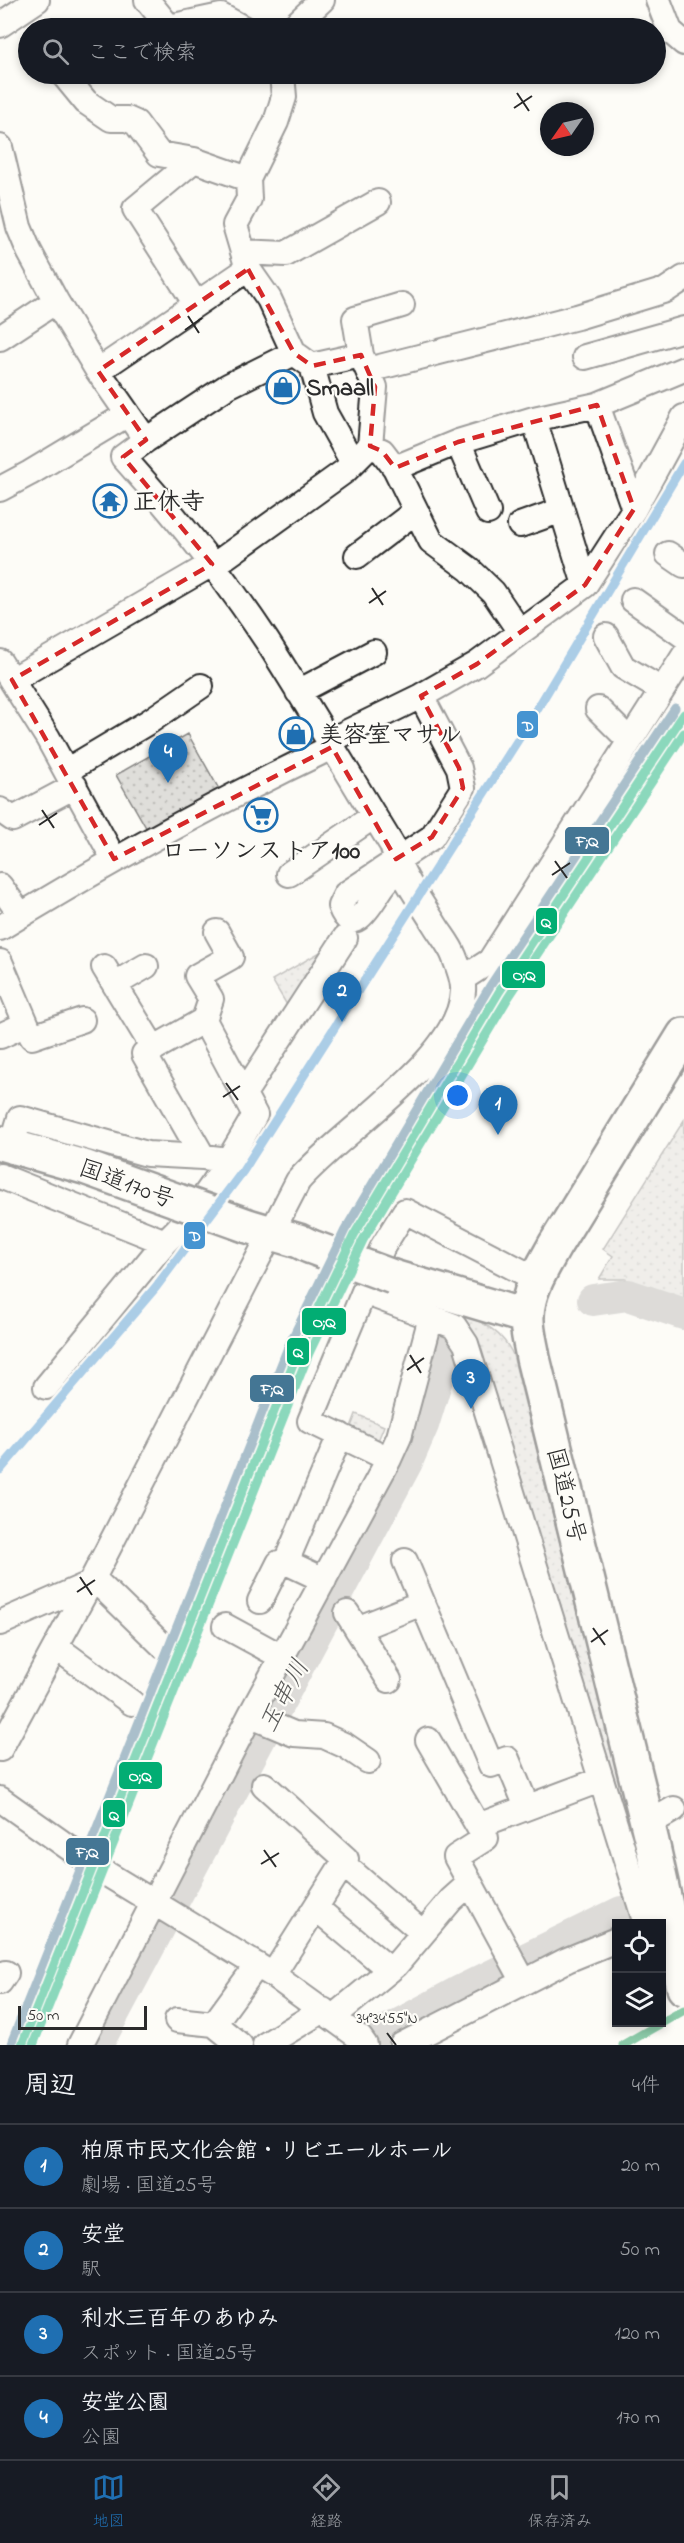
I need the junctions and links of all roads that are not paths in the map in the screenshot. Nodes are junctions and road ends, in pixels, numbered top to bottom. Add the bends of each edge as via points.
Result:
1 (37, 0) edge
2 (147, 0) edge
3 (322, 0) edge
4 (658, 0) edge
5 (162, 18) edge
6 (303, 18) edge
7 (665, 18) edge
8 (666, 21) edge
9 (0, 25) edge
10 (684, 43) edge
11 (71, 84) edge
12 (283, 84) edge
13 (0, 147) edge
14 (194, 160) junction
15 (249, 179) junction
16 (378, 202) dead end
17 (10, 233) edge
18 (246, 260) junction
19 (684, 278) edge
20 (56, 302) junction
21 (196, 304) junction
22 (402, 305) dead end
23 (684, 329) edge
24 (0, 338) edge
25 (585, 357) dead end
26 (303, 360) junction
27 (364, 362) junction
28 (684, 369) edge
29 (98, 371) junction
30 (597, 405) junction
31 (128, 414) junction
32 (684, 417) edge
33 (534, 419) junction
34 (146, 440) junction
35 (458, 442) junction
36 (370, 446) junction
37 (353, 463) junction
38 (396, 468) junction
39 (0, 489) edge
40 (634, 509) junction
41 (562, 510) junction
42 (416, 511) junction
43 (488, 512) dead end
44 (520, 525) dead end
45 (357, 556) dead end
46 (213, 565) junction
47 (585, 585) junction
48 (633, 600) dead end
49 (520, 632) junction
50 (606, 636) dead end
51 (684, 636) edge
52 (374, 652) dead end
53 (684, 656) edge
54 (6, 671) edge
55 (201, 686) dead end
56 (662, 690) junction
57 (298, 692) junction
58 (421, 696) junction
59 (598, 709) dead end
60 (630, 741) junction
61 (331, 744) junction
62 (70, 779) junction
63 (374, 816) junction
64 (12, 820) edge
65 (114, 859) junction
66 (398, 865) junction
67 (289, 874) dead end
68 (0, 886) edge
69 (21, 915) junction
70 (0, 928) edge
71 (217, 932) dead end
72 (345, 938) dead end
73 (0, 962) edge
74 (146, 966) dead end
75 (462, 979) junction
76 (82, 1020) dead end
77 (204, 1020) junction
78 (26, 1024) junction
79 (684, 1035) edge
80 (0, 1036) edge
81 (154, 1049) junction
82 (249, 1086) dead end
83 (203, 1157) junction
84 (5, 1158) edge
85 (229, 1160) junction
86 (259, 1229) junction
87 (165, 1242) junction
88 (536, 1279) junction
89 (364, 1292) junction
90 (431, 1317) junction
91 (526, 1317) junction
92 (46, 1388) dead end
93 (340, 1435) junction
94 (389, 1459) junction
95 (405, 1561) dead end
96 (286, 1562) junction
97 (324, 1580) junction
98 (91, 1581) junction
99 (260, 1601) dead end
100 (422, 1603) junction
101 (0, 1623) edge
102 (225, 1626) dead end
103 (56, 1647) junction
104 (164, 1647) dead end
105 (282, 1657) junction
106 (389, 1680) dead end
107 (132, 1702) dead end
108 (263, 1722) junction
109 (428, 1740) dead end
110 (0, 1749) edge
111 (368, 1761) dead end
112 (600, 1780) junction
113 (264, 1785) dead end
114 (0, 1799) edge
115 (527, 1807) junction
116 (478, 1826) junction
117 (343, 1864) junction
118 (470, 1882) junction
119 (163, 1908) junction
120 (316, 1908) junction
121 (645, 1919) edge
122 (423, 1933) junction
123 (612, 1942) edge
124 (265, 1970) junction
125 (390, 1970) junction
126 (676, 1977) edge
127 (524, 1981) junction
128 (328, 2014) junction
129 (177, 2020) dead end
130 (214, 2024) junction
131 (363, 2041) edge
132 (80, 2045) edge
133 (240, 2045) edge
134 (265, 2045) edge
135 (402, 2045) edge

1 - 9 street
2 - 5 street
3 - 6 street
4 - 7 street
8 - 10 street via 670,31
11 - 14 street via 86,102 111,119 136,123 159,154
12 - 15 street via 284,97 276,122
13 - 17 street
14 - 15 street
14 - 21 street via 135,209
15 - 18 street via 249,199 236,225
16 - 18 street via 286,254
17 - 20 street
18 - 21 street
18 - 26 street
19 - 27 street via 666,290 577,317
20 - 24 street
20 - 29 street
21 - 29 street
22 - 27 street via 355,319
23 - 25 street
26 - 27 street
26 - 34 street via 228,386
26 - 37 street via 325,413
27 - 36 street via 375,387
28 - 30 street
29 - 31 street
30 - 33 street
30 - 40 street
31 - 34 street
31 - 39 street
32 - 40 street
33 - 35 street
33 - 41 street
34 - 46 street via 123,458
35 - 38 street
35 - 43 street
36 - 37 street
36 - 38 street via 382,451
37 - 46 street
38 - 42 street
40 - 47 street
41 - 44 street
41 - 47 street
42 - 45 street
42 - 49 street via 431,541 493,592
46 - 54 street
46 - 57 street
47 - 49 street
48 - 51 street
49 - 58 street via 477,664
50 - 56 street via 622,667
52 - 57 street
53 - 56 street
54 - 62 street
55 - 62 street
56 - 60 street
57 - 61 street
58 - 61 street
58 - 66 street via 459,768 464,788 432,837
59 - 60 street
60 - 75 street via 490,961
61 - 63 street
61 - 65 street
62 - 64 street
62 - 65 street
63 - 66 street via 392,845
63 - 67 street
65 - 69 street
66 - 75 street via 453,953
68 - 69 street
69 - 70 street
71 - 77 street via 231,957 197,976 211,999
72 - 82 street
73 - 78 street
74 - 81 street via 110,976
75 - 86 street via 459,1011 425,1063 313,1163
76 - 78 street via 32,1037
77 - 81 street
77 - 85 street via 255,1115
78 - 80 street
79 - 88 highway, 国道25号
81 - 83 street via 144,1054
83 - 84 street via 147,1154 21,1118
83 - 85 street
84 - 86 highway, 国道170号, bridge via 84,1167
84 - 87 street
85 - 87 street via 186,1221
86 - 91 highway, 国道170号, bridge via 393,1277
86 - 98 street
87 - 92 street
88 - 89 street via 405,1211 383,1246
88 - 91 highway, 国道25号
89 - 90 street
89 - 93 street via 310,1421
90 - 94 street via 399,1437
90 - 112 street via 454,1326 466,1344
91 - 126 highway, 国道25号 via 533,1358 661,1817
93 - 94 street
93 - 96 street
94 - 97 street
95 - 100 street
96 - 97 street
96 - 99 street via 279,1563
97 - 105 street
98 - 101 street
98 - 103 street
98 - 104 street
100 - 106 street via 352,1621
100 - 115 street via 491,1765 507,1759
102 - 105 street
103 - 107 street
103 - 110 street
105 - 108 street
108 - 111 street via 294,1734 324,1736
108 - 119 street
109 - 116 street
112 - 115 street
112 - 121 street
113 - 117 street via 346,1859
114 - 119 street via 93,1865
115 - 116 street
116 - 118 street via 486,1838 456,1857
117 - 120 street
117 - 122 street
118 - 122 street
118 - 127 street
119 - 124 street
119 - 132 street
120 - 124 street
120 - 125 street
122 - 125 street
123 - 127 street
124 - 128 street
124 - 130 street
125 - 128 street
127 - 135 street
128 - 131 street
128 - 134 street
129 - 130 street
130 - 133 street

